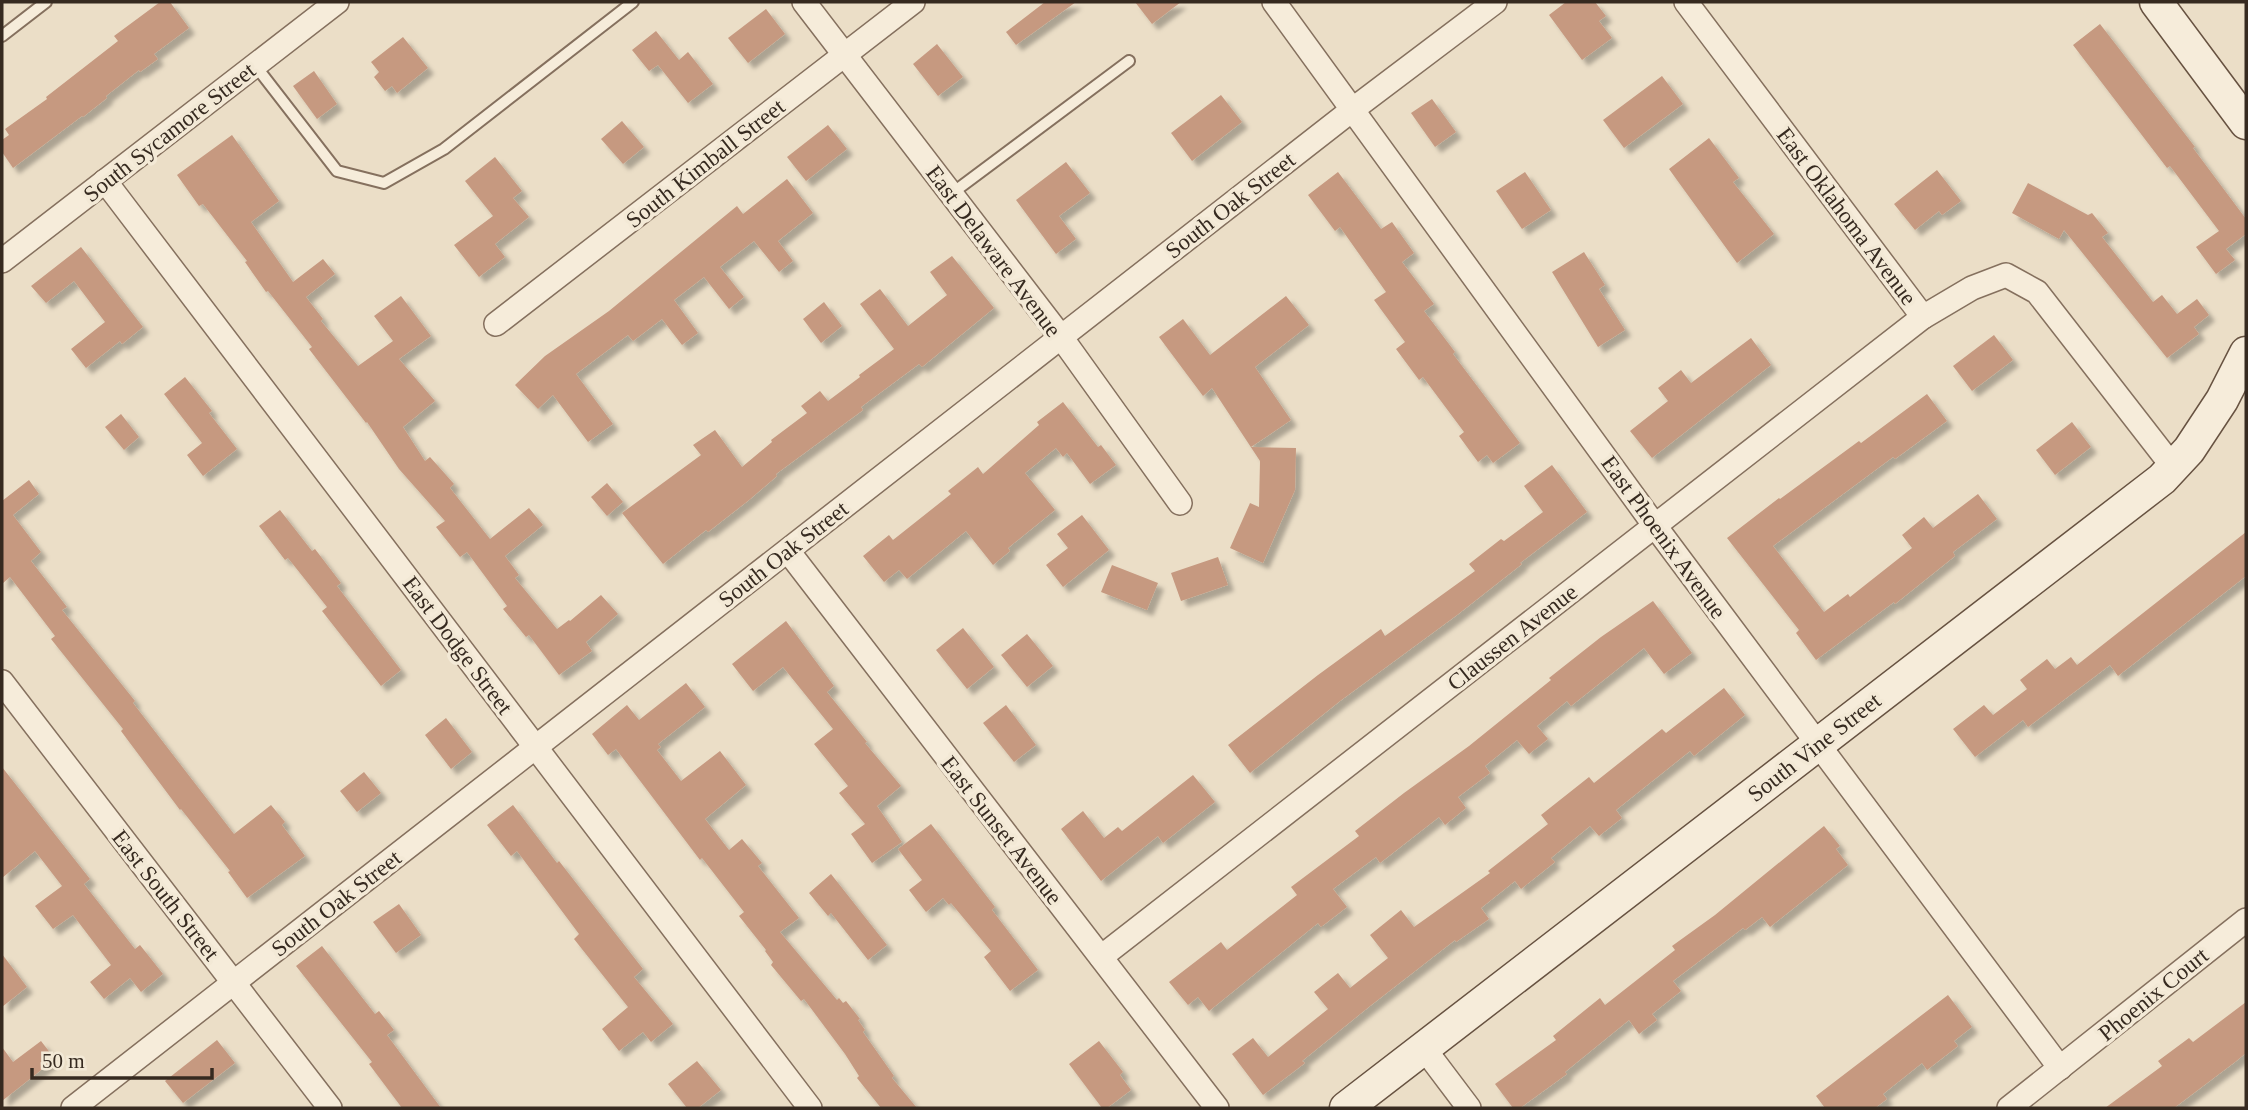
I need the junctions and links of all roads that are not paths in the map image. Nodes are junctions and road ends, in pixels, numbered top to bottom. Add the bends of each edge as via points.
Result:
1 (47, 2) edge
2 (337, 2) edge
3 (633, 2) edge
4 (804, 2) edge
5 (913, 2) edge
6 (1274, 2) edge
7 (1495, 2) edge
8 (1686, 2) edge
9 (2156, 2) edge
10 (2, 36) edge
11 (845, 55) junction
12 (1129, 61) dead end
13 (255, 65) junction
14 (1352, 110) junction
15 (2246, 123) edge
16 (105, 181) junction
17 (951, 194) junction
18 (2, 261) edge
19 (1923, 317) junction
20 (496, 324) dead end
21 (1061, 337) junction
22 (2246, 353) edge
23 (2173, 467) junction
24 (1180, 503) dead end
25 (1655, 526) junction
26 (788, 551) junction
27 (2, 682) edge
28 (1819, 744) junction
29 (536, 747) junction
30 (2246, 920) edge
31 (1101, 957) junction
32 (233, 983) junction
33 (1423, 1047) junction
34 (2060, 1068) junction
35 (73, 1108) edge
36 (330, 1108) edge
37 (810, 1108) edge
38 (1217, 1108) edge
39 (1346, 1108) edge
40 (1469, 1108) edge
41 (2010, 1108) edge

1 - 10 lane
2 - 13 street, South Sycamore Street
3 - 13 lane via 444,149 384,183 337,171
4 - 11 street, East Delaware Avenue
5 - 11 street, South Kimball Street
6 - 14 street, East Phoenix Avenue
7 - 14 street, South Oak Street
8 - 19 street, East Oklahoma Avenue
9 - 15 street
11 - 17 street, East Delaware Avenue
11 - 20 street, South Kimball Street
12 - 17 lane
13 - 16 street, South Sycamore Street
14 - 21 street, South Oak Street
14 - 25 street, East Phoenix Avenue
16 - 18 street, South Sycamore Street
16 - 29 street, East Dodge Street
17 - 21 street, East Delaware Avenue
19 - 23 street, East Oklahoma Avenue via 1972,288 2006,275 2036,292
19 - 25 street, Claussen Avenue
21 - 24 street, East Delaware Avenue
21 - 26 street, South Oak Street
22 - 23 street, South Vine Street via 2222,400
23 - 28 street, South Vine Street
25 - 28 street, East Phoenix Avenue
25 - 31 street, Claussen Avenue
26 - 29 street, South Oak Street
26 - 31 street, East Sunset Avenue
27 - 32 street, East South Street
28 - 33 street, South Vine Street
28 - 34 street, East Phoenix Avenue
29 - 32 street, South Oak Street
29 - 37 street, East Dodge Street
30 - 34 street, Phoenix Court
31 - 38 street, East Sunset Avenue
32 - 35 street, South Oak Street
32 - 36 street, East South Street
33 - 39 street, South Vine Street
33 - 40 street
34 - 41 street, Phoenix Court

